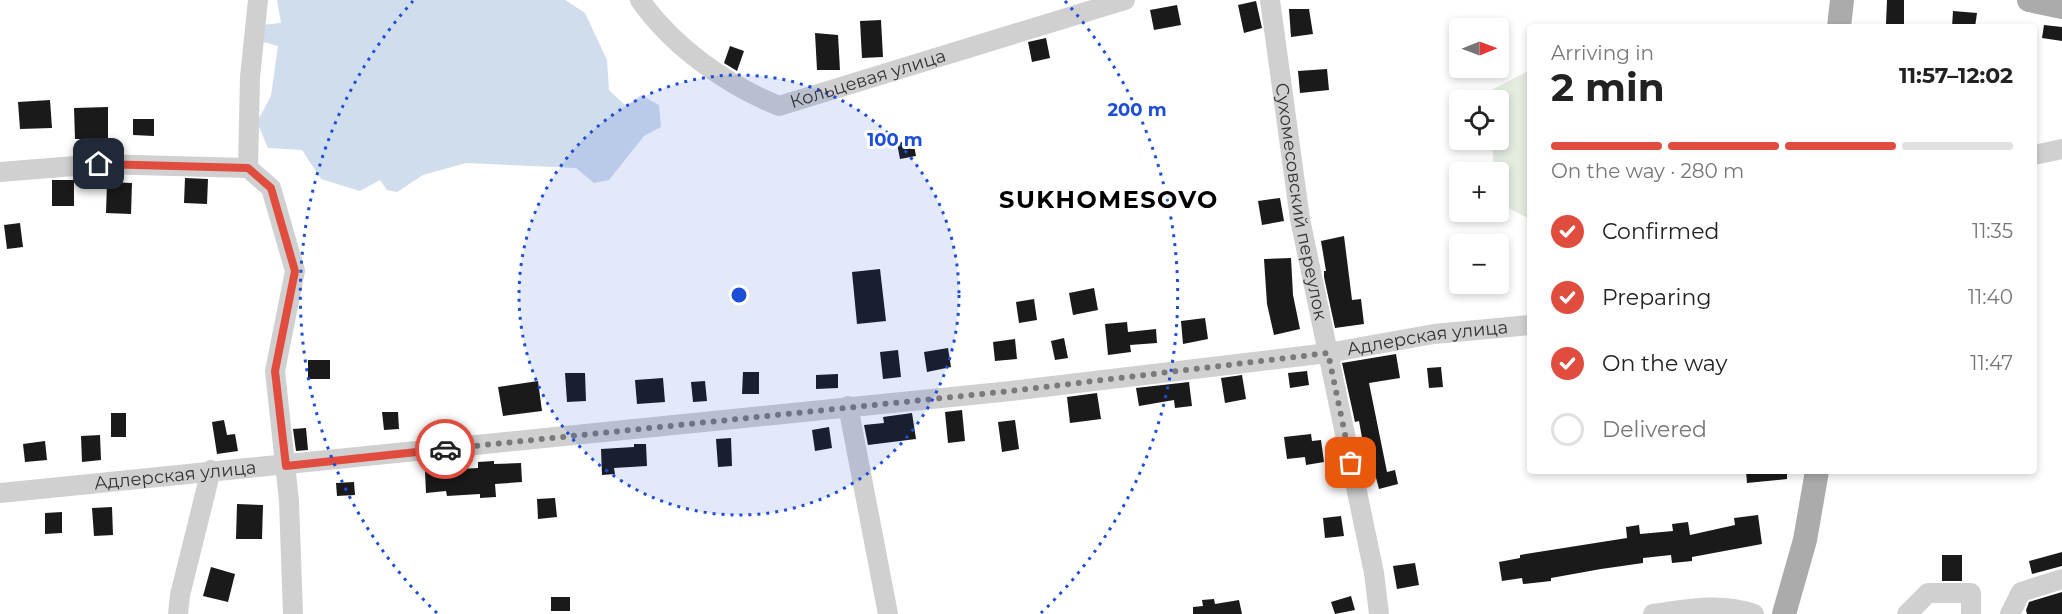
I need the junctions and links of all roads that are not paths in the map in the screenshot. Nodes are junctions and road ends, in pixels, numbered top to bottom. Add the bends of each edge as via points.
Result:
1 (258, 0) edge
2 (640, 0) edge
3 (1125, 0) edge
4 (1270, 0) edge
5 (1842, 0) edge
6 (2029, 0) edge
7 (2062, 7) edge
8 (1839, 24) edge
9 (2062, 149) edge
10 (2037, 155) edge
11 (248, 168) junction
12 (0, 172) edge
13 (1527, 325) edge
14 (1328, 353) junction
15 (848, 406) junction
16 (286, 466) junction
17 (211, 470) junction
18 (1817, 474) edge
19 (0, 493) edge
20 (2062, 579) edge
21 (178, 614) edge
22 (293, 614) edge
23 (888, 614) edge
24 (1379, 614) edge
25 (1653, 614) edge
26 (1754, 614) edge
27 (1784, 614) edge
28 (1907, 614) edge
29 (1971, 614) edge
30 (2010, 614) edge

1 - 11 street via 250,77
2 - 3 street, Кольцевая улица via 697,58 746,93 780,106
4 - 14 street, Сухомесовский переулок via 1300,219
5 - 8 main road
6 - 7 main road
9 - 10 street
11 - 12 street via 99,164
11 - 16 street via 271,188 295,271 275,371
13 - 14 street, Адлерская улица via 1434,334
14 - 15 street, Адлерская улица
14 - 24 street, Сухомесовский переулок
15 - 16 street, Адлерская улица
15 - 23 street
16 - 17 street, Адлерская улица
16 - 22 street
17 - 19 street, Адлерская улица
17 - 21 street
18 - 27 main road via 1805,540
20 - 30 street via 2021,591
25 - 26 street via 1726,607
28 - 29 street via 1928,593 1971,593

